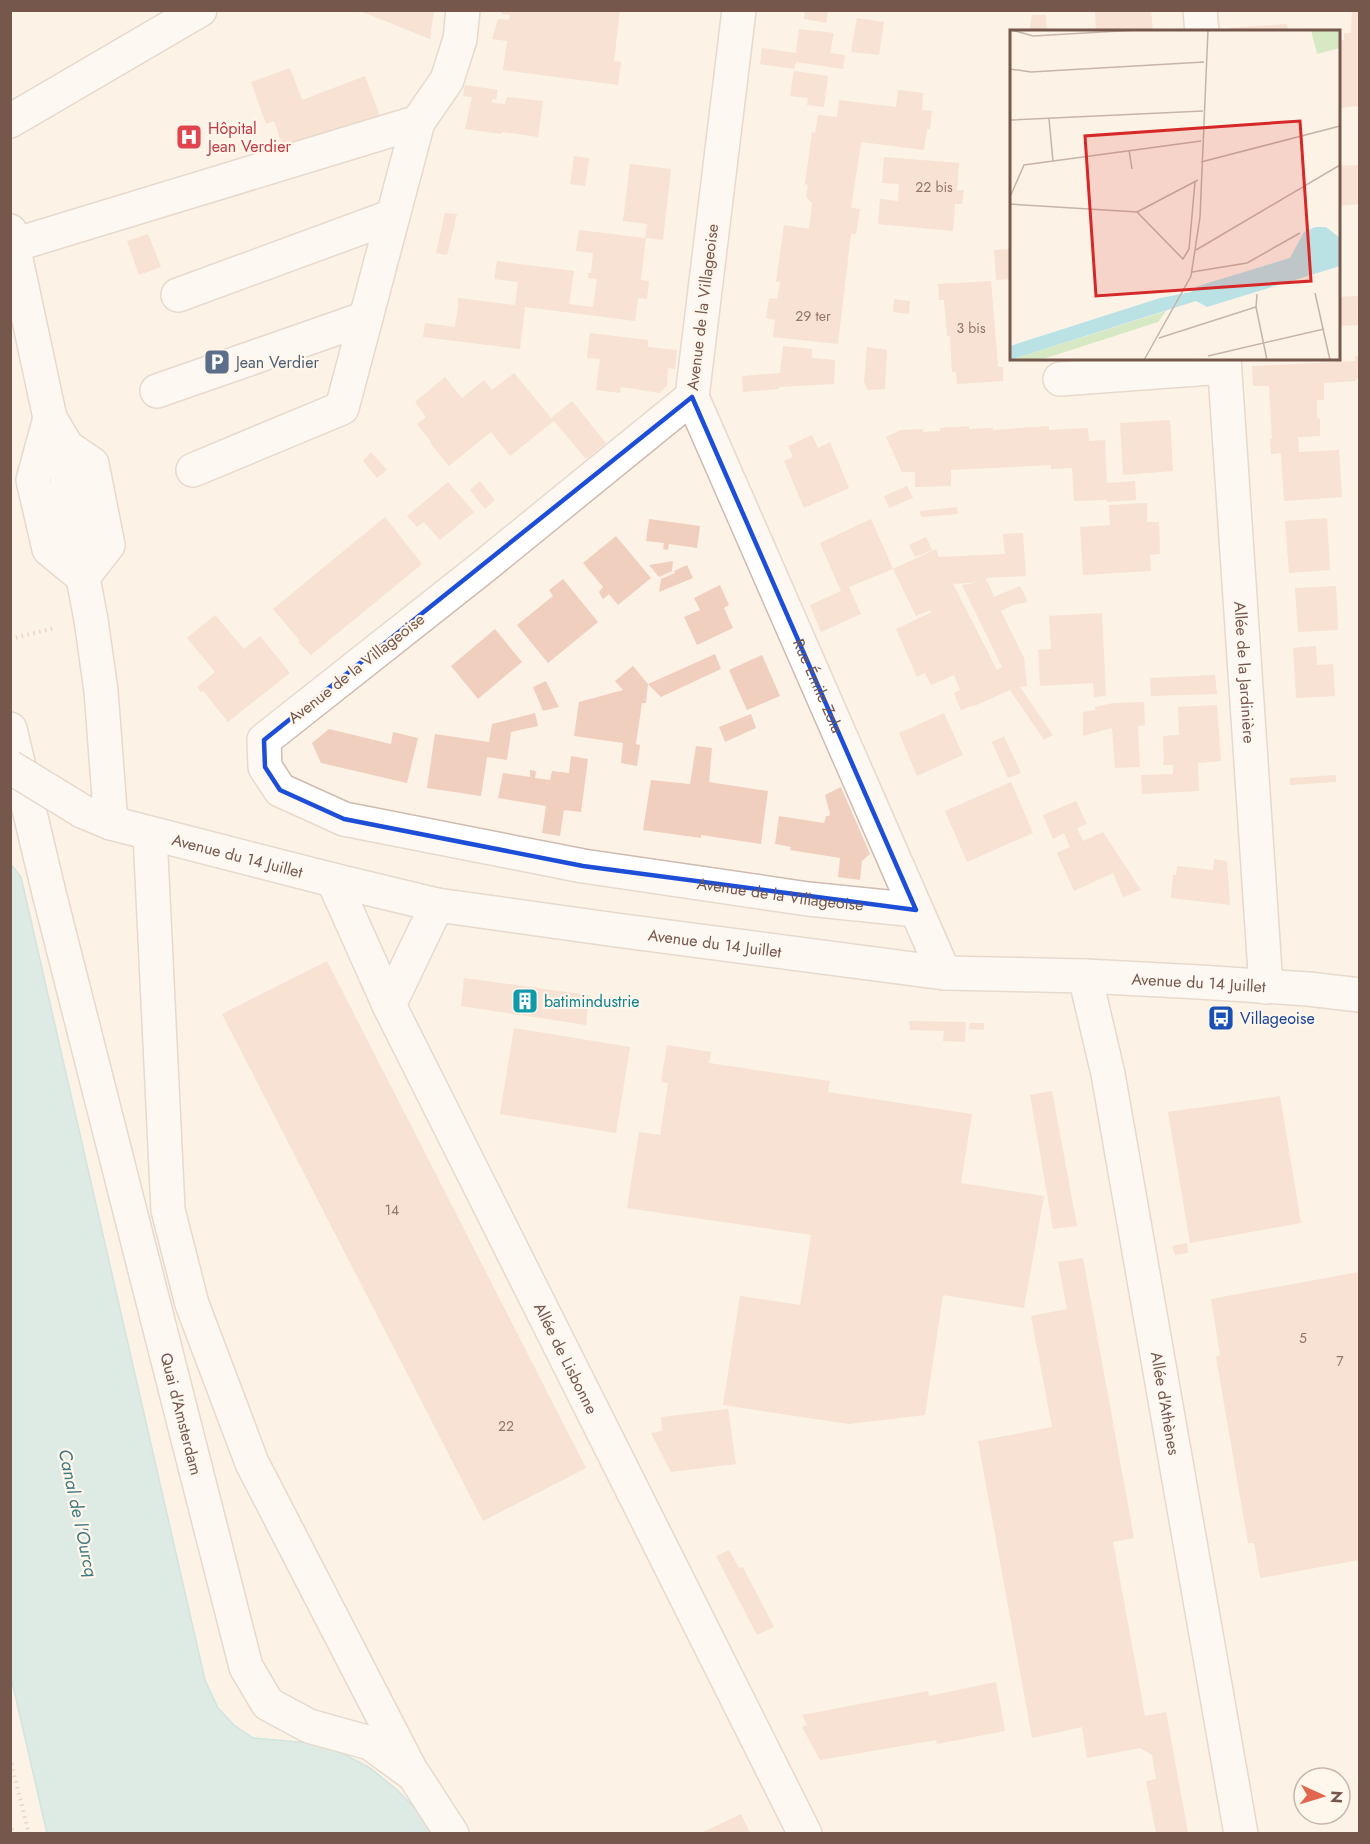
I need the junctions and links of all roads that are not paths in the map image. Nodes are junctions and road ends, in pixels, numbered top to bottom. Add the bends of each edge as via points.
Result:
1 (200, 10) edge
2 (463, 10) edge
3 (739, 10) edge
4 (1200, 10) edge
5 (1202, 30) edge
6 (10, 121) edge
7 (418, 122) junction
8 (393, 216) junction
9 (12, 238) edge
10 (178, 296) dead end
11 (366, 318) junction
12 (1224, 363) edge
13 (1060, 379) dead end
14 (157, 391) dead end
15 (692, 397) junction
16 (51, 418) junction
17 (193, 470) dead end
18 (83, 577) junction
19 (10, 729) edge
20 (10, 767) edge
21 (96, 817) junction
22 (150, 834) junction
23 (333, 880) junction
24 (437, 905) junction
25 (916, 910) junction
26 (944, 973) junction
27 (1085, 976) junction
28 (1266, 987) junction
29 (1359, 995) edge
30 (390, 1005) junction
31 (414, 1775) junction
32 (452, 1833) edge
33 (805, 1833) edge
34 (1241, 1833) edge

1 - 6 street
2 - 7 street via 460,39 447,80
3 - 15 street, Avenue de la Villageoise
4 - 5 street
7 - 8 street
7 - 9 street
8 - 10 street
8 - 11 street
9 - 16 street
11 - 14 street
11 - 17 street via 342,408
12 - 13 street
12 - 28 street, Allée de la Jardinière
15 - 25 street, Rue Émile Zola
15 - 25 street, Avenue de la Villageoise via 264,740 265,767 280,790 344,819 583,866 808,899
16 - 18 street via 67,447 67,493
16 - 18 street via 33,480 49,549
18 - 21 street via 101,691
19 - 31 street, Quai d'Amsterdam via 246,1667 268,1704 309,1726 370,1743
20 - 21 street, Avenue du 14 Juillet, bridge
21 - 22 street, Avenue du 14 Juillet
22 - 23 street, Avenue du 14 Juillet
22 - 31 street via 168,1210 192,1304 252,1463
23 - 24 street, Avenue du 14 Juillet
23 - 30 street, Allée de Lisbonne
24 - 26 street, Avenue du 14 Juillet
24 - 30 street
25 - 26 street, Rue Émile Zola
26 - 27 street, Avenue du 14 Juillet
27 - 28 street, Avenue du 14 Juillet
27 - 34 street, Allée d'Athènes via 1107,1074
28 - 29 street, Avenue du 14 Juillet
30 - 33 street, Allée de Lisbonne
31 - 32 street, Quai d'Amsterdam

